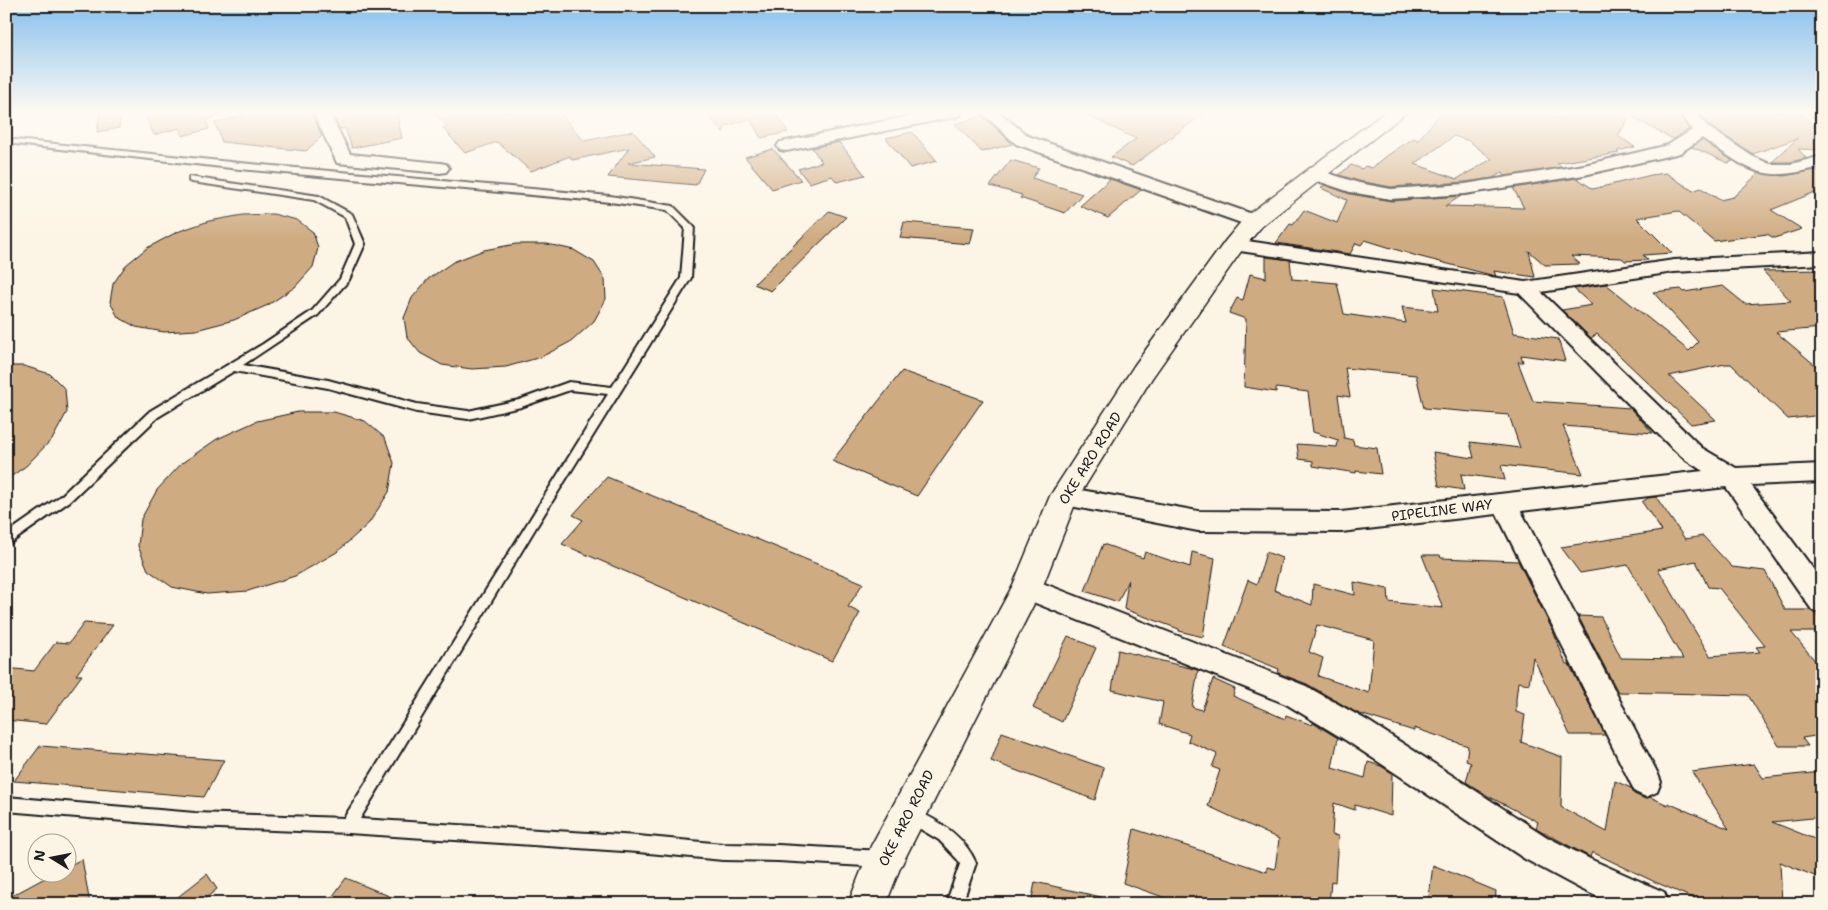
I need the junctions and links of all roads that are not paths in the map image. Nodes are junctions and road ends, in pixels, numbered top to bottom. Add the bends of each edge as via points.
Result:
1 (132, 154) edge
2 (341, 154) edge
3 (1063, 154) edge
4 (1341, 154) edge
5 (1653, 154) edge
6 (1740, 154) edge
7 (1822, 161) edge
8 (440, 168) dead end
9 (1315, 174) junction
10 (192, 179) dead end
11 (1254, 221) junction
12 (1234, 245) junction
13 (1822, 258) edge
14 (1525, 288) junction
15 (232, 367) junction
16 (616, 390) junction
17 (1822, 473) edge
18 (1732, 478) junction
19 (1064, 496) junction
20 (1504, 503) junction
21 (6, 541) edge
22 (1027, 588) junction
23 (1822, 602) edge
24 (1646, 782) dead end
25 (6, 804) edge
26 (908, 814) junction
27 (348, 826) junction
28 (884, 859) junction
29 (872, 902) edge
30 (954, 904) edge
31 (1652, 904) edge

1 - 16 lane via 610,199 670,208 690,227 686,278
2 - 8 street via 343,159
3 - 11 street
4 - 9 main road, OKE ARO ROAD
5 - 9 street via 1584,170 1465,189 1391,194 1356,188
6 - 7 street via 1772,170 1790,170
9 - 11 main road, OKE ARO ROAD
10 - 15 lane via 316,198 349,216 360,244 344,280 315,313
11 - 12 main road, OKE ARO ROAD
12 - 14 street
12 - 19 main road, OKE ARO ROAD via 1143,372
13 - 14 street via 1674,266
14 - 18 street via 1679,441
15 - 16 lane via 328,384 417,408 468,415 520,403 569,386
15 - 21 lane via 154,414 66,498
16 - 27 lane
17 - 18 street, PIPELINE WAY
18 - 20 street, PIPELINE WAY
18 - 23 street
19 - 20 street, PIPELINE WAY via 1198,520 1341,522
19 - 22 main road, OKE ARO ROAD
20 - 24 street
22 - 26 main road, OKE ARO ROAD
22 - 31 street via 1296,694 1536,848
25 - 27 lane via 195,820
26 - 28 main road, OKE ARO ROAD
26 - 30 lane via 948,836 963,851 968,863
27 - 28 lane via 723,852
28 - 29 main road, OKE ARO ROAD

